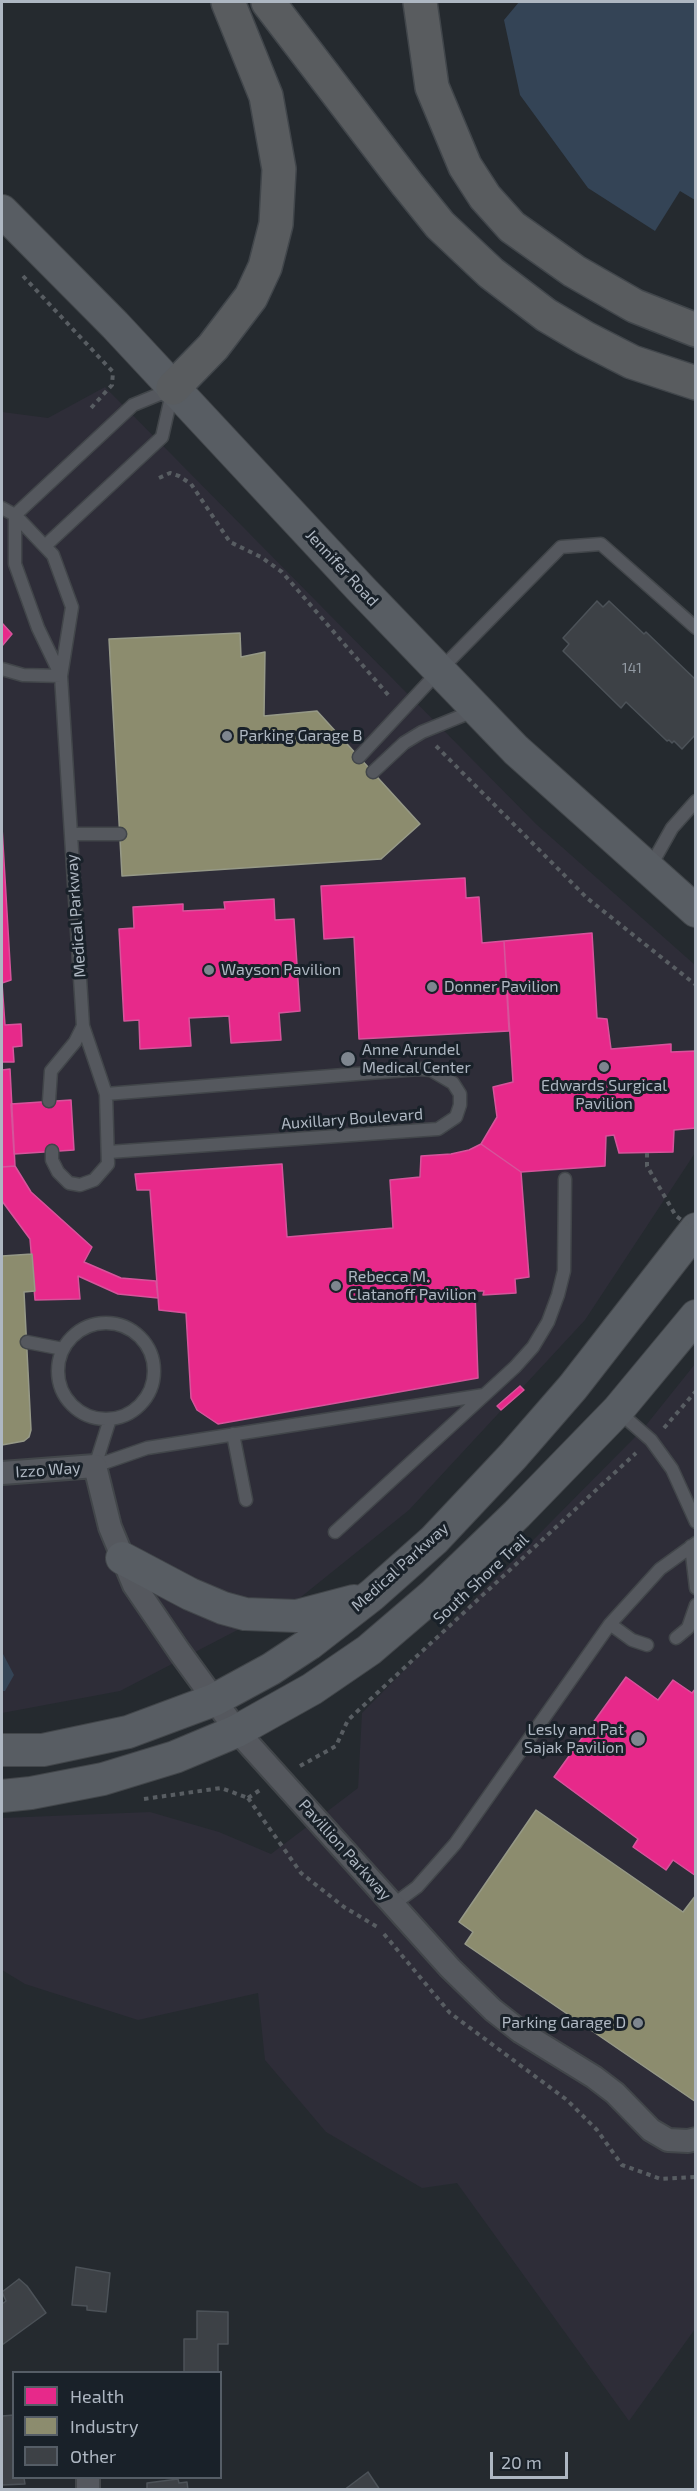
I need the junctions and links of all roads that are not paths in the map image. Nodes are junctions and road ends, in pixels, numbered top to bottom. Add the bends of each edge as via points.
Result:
1 (228, 2) edge
2 (267, 2) edge
3 (420, 2) edge
4 (2, 211) edge
5 (696, 330) edge
6 (696, 383) edge
7 (173, 388) junction
8 (2, 508) edge
9 (15, 515) junction
10 (45, 546) junction
11 (696, 628) edge
12 (2, 669) edge
13 (439, 671) junction
14 (61, 676) junction
15 (477, 710) junction
16 (359, 757) dead end
17 (374, 772) dead end
18 (696, 801) edge
19 (71, 834) junction
20 (120, 834) dead end
21 (670, 885) edge
22 (696, 911) edge
23 (82, 1026) junction
24 (106, 1094) junction
25 (49, 1101) dead end
26 (52, 1151) dead end
27 (109, 1152) junction
28 (565, 1179) dead end
29 (696, 1230) edge
30 (696, 1316) edge
31 (27, 1342) dead end
32 (63, 1349) junction
33 (484, 1395) junction
34 (618, 1410) junction
35 (110, 1419) junction
36 (233, 1434) junction
37 (95, 1466) junction
38 (2, 1473) edge
39 (246, 1500) dead end
40 (696, 1522) edge
41 (335, 1532) dead end
42 (693, 1545) edge
43 (122, 1558) junction
44 (696, 1588) edge
45 (372, 1595) junction
46 (696, 1605) edge
47 (610, 1624) junction
48 (676, 1638) dead end
49 (647, 1645) dead end
50 (214, 1700) junction
51 (237, 1731) junction
52 (2, 1750) edge
53 (2, 1796) edge
54 (394, 1905) junction
55 (696, 2139) edge

1 - 7 highway via 266,96 279,169 276,224 265,267 251,297 213,347
2 - 6 highway via 440,225 491,273 546,315 585,338 632,362
3 - 5 highway via 432,87 465,166 485,197 512,227 574,270 635,306
4 - 7 main road, Jennifer Road
7 - 9 lane via 133,405
7 - 10 lane via 162,437
7 - 13 main road, Jennifer Road
8 - 9 lane, Medical Parkway
9 - 10 lane, Medical Parkway
9 - 14 lane, Medical Parkway via 15,564 38,628
10 - 14 lane, Medical Parkway via 53,555 72,607
11 - 13 lane via 601,544 561,547
12 - 14 lane via 23,675
13 - 15 main road, Jennifer Road
13 - 16 lane
14 - 19 lane, Medical Parkway
15 - 17 lane via 422,732 404,743
15 - 21 main road, Jennifer Road via 531,764
18 - 21 lane via 672,828
19 - 20 lane
19 - 23 lane, Medical Parkway
21 - 22 main road, Jennifer Road
23 - 24 lane, Medical Parkway
23 - 25 lane via 75,1042 51,1071
24 - 27 lane, Medical Parkway
24 - 27 lane, Auxillary Boulevard via 419,1069 444,1076 460,1094 456,1117 438,1129
26 - 27 lane via 58,1172 69,1183 80,1185 102,1173
28 - 33 lane via 564,1271 548,1322 533,1347
29 - 45 main road, Medical Parkway via 573,1387 513,1456 434,1540
30 - 34 main road
31 - 32 lane
32 - 35 lane via 58,1365 59,1382 71,1404 82,1413
32 - 35 lane via 77,1333 103,1323 130,1330 148,1348 154,1378 147,1397 136,1409
33 - 36 lane
33 - 41 lane
34 - 40 lane via 651,1440 672,1469
34 - 51 main road via 517,1514 369,1650
35 - 37 lane
36 - 37 lane via 147,1448
36 - 39 lane
37 - 38 street, Izzo Way
37 - 43 street, Pavillion Parkway
42 - 44 lane
42 - 47 lane via 660,1569
43 - 45 main road via 190,1594 245,1614 304,1615
43 - 50 street, Pavillion Parkway via 135,1585
45 - 50 main road, Medical Parkway via 309,1644
46 - 48 lane via 688,1628
47 - 49 lane via 632,1640
47 - 54 lane via 455,1844 417,1887
50 - 51 street, Pavillion Parkway
50 - 52 main road, Medical Parkway via 128,1732 44,1750
51 - 53 main road via 175,1757 103,1779
51 - 54 street, Pavillion Parkway
54 - 55 street, Pavillion Parkway via 457,1975 511,2024 601,2082 651,2130 668,2140

